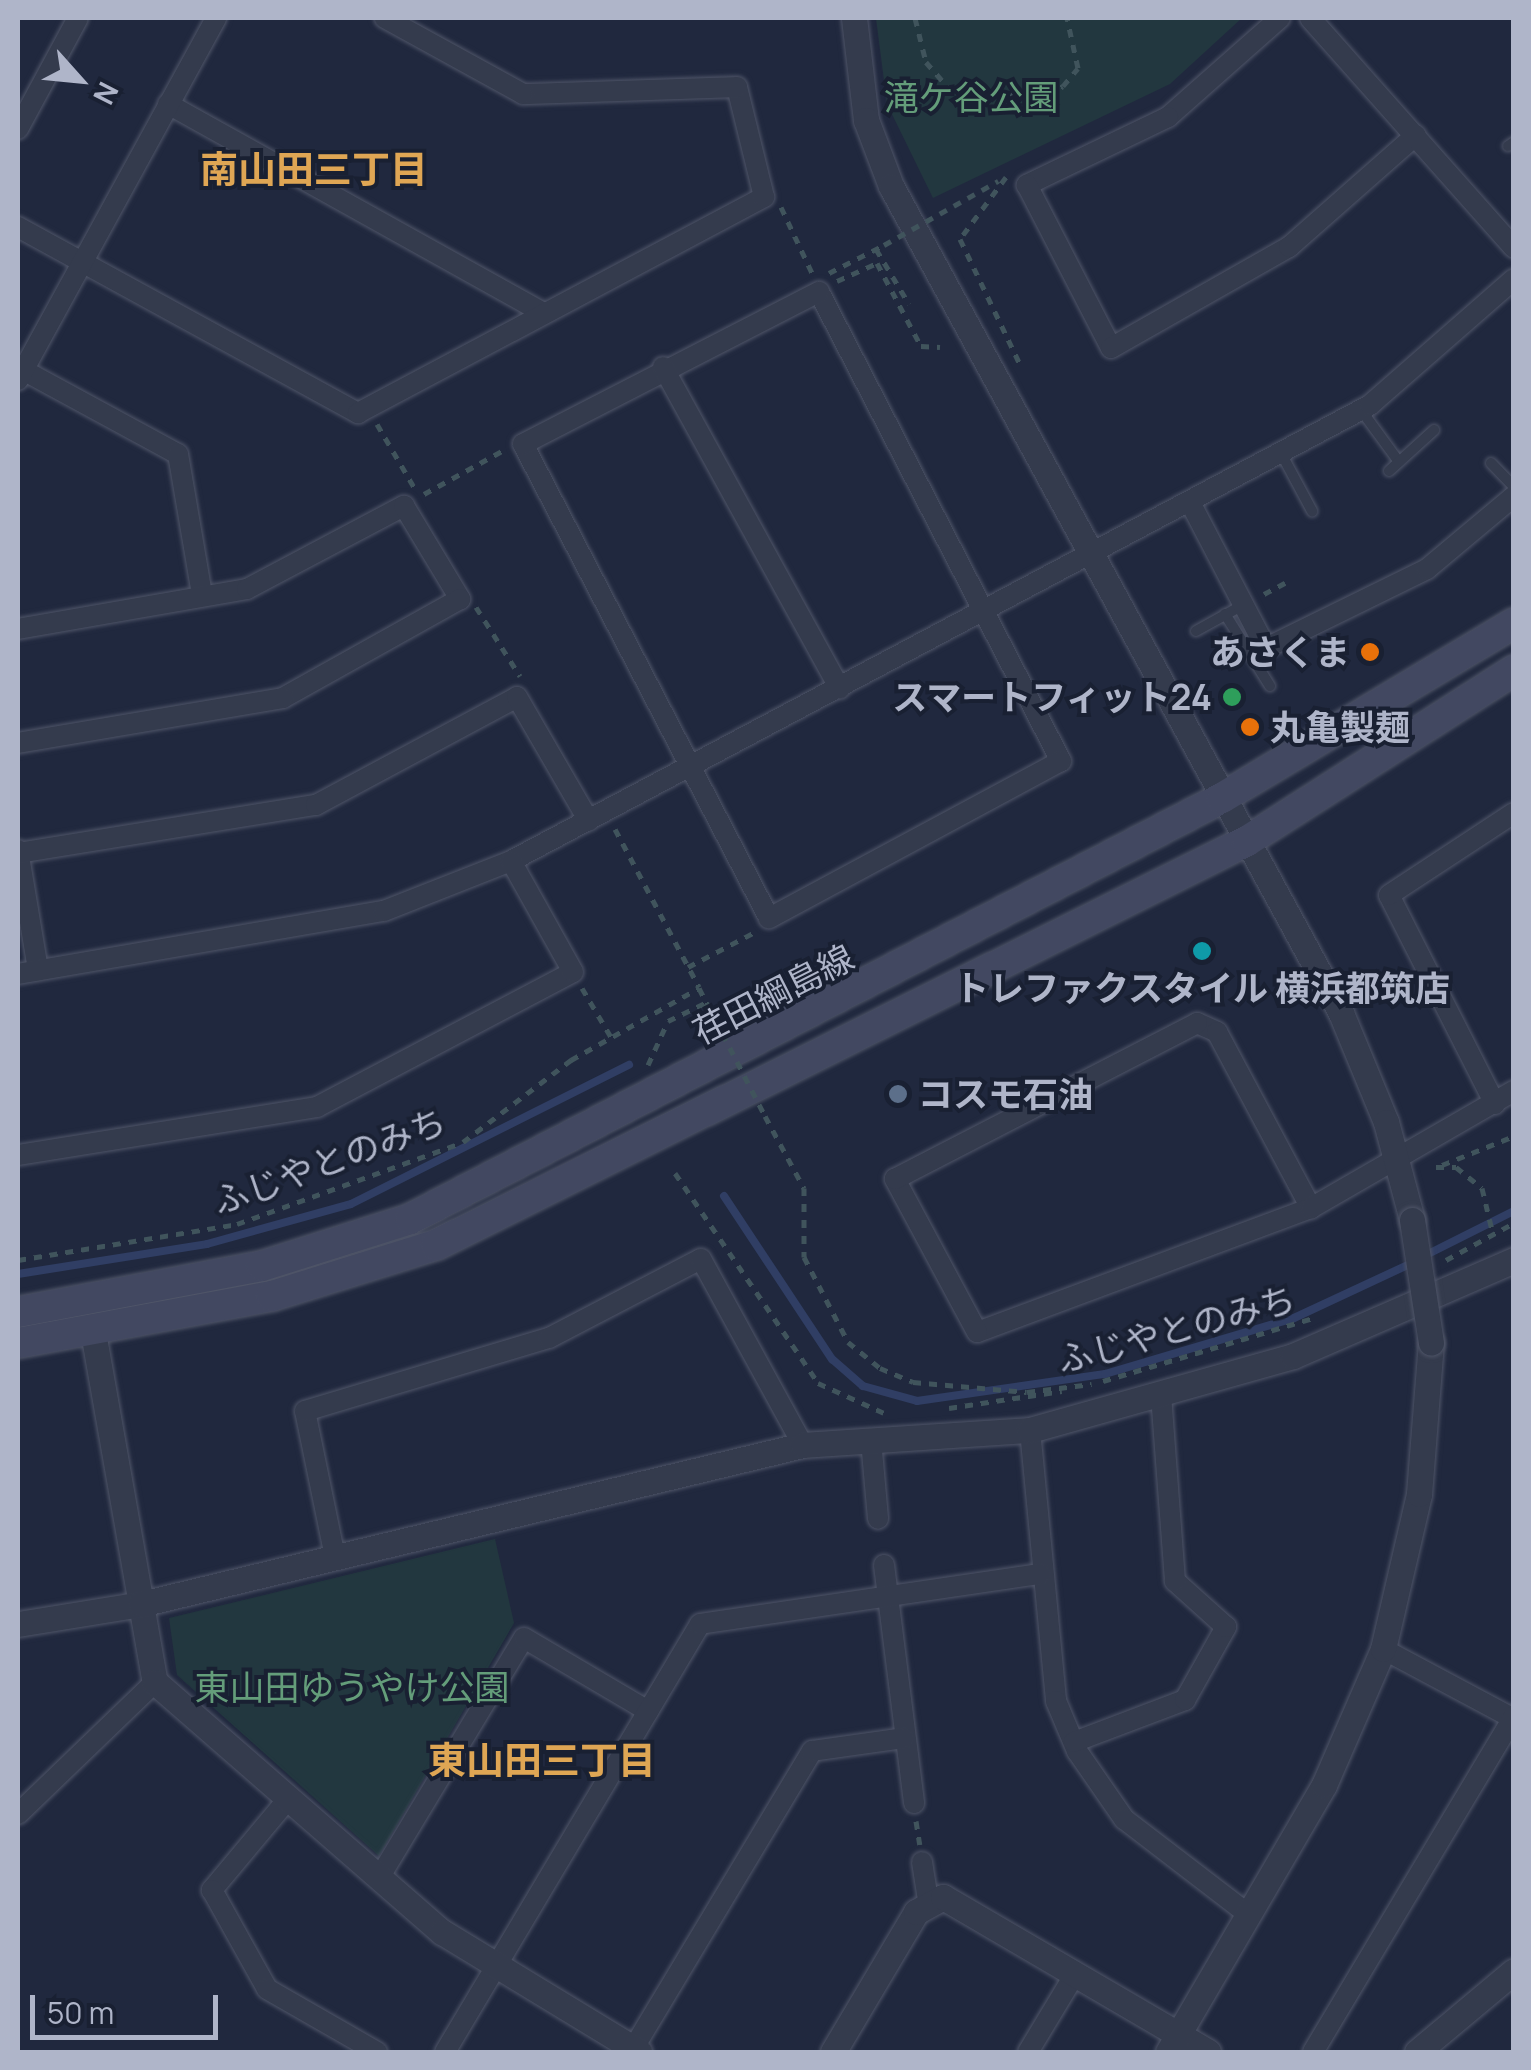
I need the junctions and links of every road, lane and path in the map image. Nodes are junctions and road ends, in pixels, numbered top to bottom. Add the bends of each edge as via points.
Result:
1 (78, 18) edge
2 (216, 18) edge
3 (386, 18) edge
4 (854, 18) edge
5 (915, 18) edge
6 (1067, 18) edge
7 (1280, 18) edge
8 (1310, 18) edge
9 (950, 90) dead end
10 (994, 93) dead end
11 (168, 104) junction
12 (18, 129) edge
13 (1416, 135) junction
14 (764, 198) junction
15 (18, 227) edge
16 (884, 245) dead end
17 (1514, 248) edge
18 (876, 249) dead end
19 (82, 263) junction
20 (1514, 279) edge
21 (818, 286) junction
22 (909, 304) dead end
23 (542, 312) junction
24 (940, 347) dead end
25 (1020, 364) dead end
26 (663, 367) junction
27 (20, 375) edge
28 (1361, 410) junction
29 (1434, 430) dead end
30 (524, 444) junction
31 (1282, 455) junction
32 (1399, 462) junction
33 (1491, 463) dead end
34 (1389, 471) dead end
35 (1514, 487) edge
36 (1514, 496) edge
37 (404, 506) junction
38 (1192, 506) junction
39 (1312, 511) dead end
40 (1098, 556) junction
41 (202, 596) junction
42 (460, 599) junction
43 (1234, 610) junction
44 (986, 612) junction
45 (1514, 623) edge
46 (18, 630) edge
47 (1196, 631) dead end
48 (1514, 670) edge
49 (1270, 686) dead end
50 (840, 689) junction
51 (517, 697) junction
52 (18, 743) edge
53 (690, 767) junction
54 (1222, 798) junction
55 (1514, 814) edge
56 (589, 821) junction
57 (1247, 841) junction
58 (18, 852) edge
59 (511, 861) junction
60 (769, 918) junction
61 (688, 967) dead end
62 (28, 972) edge
63 (573, 972) junction
64 (707, 1002) junction
65 (611, 1038) junction
66 (646, 1075) dead end
67 (1514, 1092) edge
68 (1495, 1104) junction
69 (1514, 1136) edge
70 (18, 1155) edge
71 (1397, 1160) junction
72 (675, 1173) dead end
73 (1310, 1208) junction
74 (1514, 1223) edge
75 (1493, 1231) junction
76 (18, 1260) edge
77 (1514, 1260) edge
78 (1431, 1268) dead end
79 (18, 1312) edge
80 (1329, 1313) dead end
81 (93, 1332) junction
82 (18, 1343) edge
83 (1088, 1385) junction
84 (1161, 1394) junction
85 (936, 1410) dead end
86 (904, 1413) dead end
87 (1030, 1430) junction
88 (871, 1440) junction
89 (803, 1445) junction
90 (878, 1519) dead end
91 (334, 1557) junction
92 (884, 1565) dead end
93 (1040, 1574) junction
94 (887, 1596) junction
95 (141, 1604) junction
96 (18, 1624) edge
97 (1383, 1649) junction
98 (155, 1682) junction
99 (648, 1711) junction
100 (1513, 1717) edge
101 (904, 1738) junction
102 (1074, 1742) junction
103 (288, 1799) junction
104 (914, 1803) joint
105 (18, 1814) edge
106 (922, 1862) joint
107 (379, 1878) junction
108 (928, 1898) junction
109 (1248, 1914) junction
110 (494, 1968) junction
111 (1514, 1970) edge
112 (1075, 1974) junction
113 (1173, 2044) edge
114 (636, 2051) edge
115 (377, 2052) edge
116 (445, 2052) edge
117 (833, 2052) edge
118 (1028, 2052) edge
119 (1208, 2052) edge
120 (1314, 2052) edge
121 (1417, 2052) edge

1 - 12 street
2 - 11 street
3 - 14 street via 523,94 736,88
4 - 40 street via 866,120 892,186
5 - 9 path via 926,62
6 - 10 path via 1078,68 1063,86 1047,95
7 - 13 street via 1168,118 1027,185 1111,348 1289,247
8 - 13 street
11 - 19 street
11 - 23 street
13 - 17 street
14 - 21 path via 782,208
14 - 23 street
15 - 19 street
16 - 25 path, bridge via 998,182 960,240
18 - 22 path
19 - 23 street via 358,413 502,343
19 - 27 street
20 - 28 street
21 - 24 path via 876,263 921,346
21 - 26 street
21 - 44 street
26 - 30 street
26 - 50 street
27 - 41 street via 178,454
28 - 31 street
28 - 32 lane
29 - 32 lane
30 - 37 path
30 - 53 street
31 - 38 street
31 - 39 lane
32 - 34 lane
33 - 35 lane
36 - 43 street via 1427,569 1266,648
37 - 41 street via 247,589
37 - 42 street
38 - 40 street
38 - 43 street
40 - 44 street
40 - 54 street
41 - 46 street
42 - 51 path via 482,609 521,672
42 - 52 street via 283,698
43 - 47 lane
43 - 49 lane
44 - 50 street
44 - 60 street via 1061,760
45 - 54 main road, 荏田綱島線
48 - 57 main road, 荏田綱島線
50 - 53 street
51 - 56 street
51 - 58 street via 316,806
53 - 56 street
53 - 60 street
54 - 57 street
54 - 79 main road, 荏田綱島線 via 410,1220 262,1266
55 - 68 street via 1389,894
56 - 59 street
57 - 71 street via 1341,1013
57 - 81 main road, 荏田綱島線 via 436,1245 272,1296
58 - 62 street
59 - 62 street via 384,912
59 - 63 street
60 - 61 path
63 - 65 path
63 - 70 street via 317,1107
64 - 65 path, ふじやとのみち via 699,988
64 - 66 path via 668,1021
64 - 83 path, ふじやとのみち, bridge via 804,1188 804,1257 848,1342 912,1382 1028,1392
65 - 76 path, ふじやとのみち via 463,1142 418,1160 238,1224
67 - 68 street
68 - 71 street
69 - 75 path via 1436,1167 1456,1168 1482,1188
71 - 73 street
71 - 97 street, bridge via 1431,1343 1419,1494
72 - 86 path via 818,1383 852,1405
73 - 73 street via 1217,1032 1197,1023 896,1178 977,1332
74 - 75 path
75 - 78 path
77 - 84 street via 1293,1356
80 - 83 path, ふじやとのみち
81 - 82 main road, 荏田綱島線
81 - 95 street
83 - 85 path
84 - 87 street
84 - 102 street via 1175,1580 1226,1628 1186,1700
87 - 88 street
87 - 93 street
88 - 89 street
88 - 90 street
89 - 91 street
89 - 91 street via 700,1260 549,1338 305,1411
91 - 95 street
92 - 94 street
93 - 94 street
93 - 102 street via 1056,1701
94 - 99 street via 700,1624
94 - 101 street
95 - 96 street
95 - 98 street
97 - 100 street
97 - 109 street via 1324,1785
98 - 103 street
98 - 105 street
99 - 107 street via 524,1638
99 - 110 street
100 - 120 street
101 - 104 street
101 - 114 street via 812,1751
102 - 109 street via 1124,1819
103 - 107 street
103 - 115 street via 212,1890 267,1989
104 - 106 path
106 - 108 street
107 - 110 street
108 - 112 street via 959,1903
108 - 117 street
109 - 113 street
110 - 114 street
110 - 116 street
111 - 121 street
112 - 113 street
112 - 118 street
113 - 119 street

